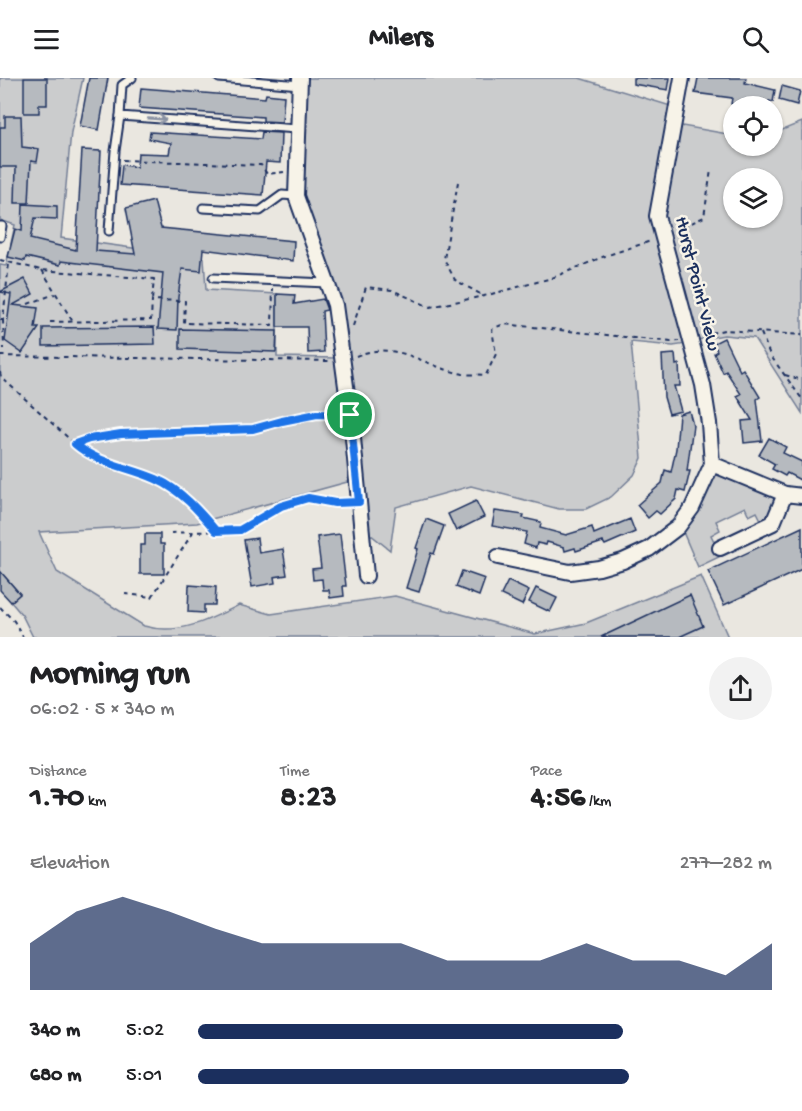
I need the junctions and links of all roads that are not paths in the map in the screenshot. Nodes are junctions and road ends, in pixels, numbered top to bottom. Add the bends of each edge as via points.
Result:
1 (132, 78) edge
2 (219, 78) edge
3 (682, 78) edge
4 (300, 82) edge
5 (120, 116) junction
6 (297, 129) junction
7 (296, 196) junction
8 (203, 208) dead end
9 (0, 226) edge
10 (109, 231) dead end
11 (0, 237) edge
12 (213, 278) dead end
13 (327, 283) junction
14 (712, 464) junction
15 (785, 494) junction
16 (802, 496) edge
17 (720, 548) dead end
18 (498, 557) dead end
19 (366, 576) dead end

1 - 5 lane via 122,85
2 - 4 lane
3 - 14 street, Hurst Point View via 657,216 703,386
4 - 6 street
5 -> 6 lane
5 - 10 lane
6 - 7 street
7 - 8 lane via 282,195 261,211
7 - 13 street
9 - 11 lane
12 - 13 lane
13 - 19 street via 335,305 343,361
14 - 15 street
14 - 18 street, Hurst Point View via 692,508 678,527 649,549 623,561 570,572
15 - 16 street
15 - 17 street via 773,523

